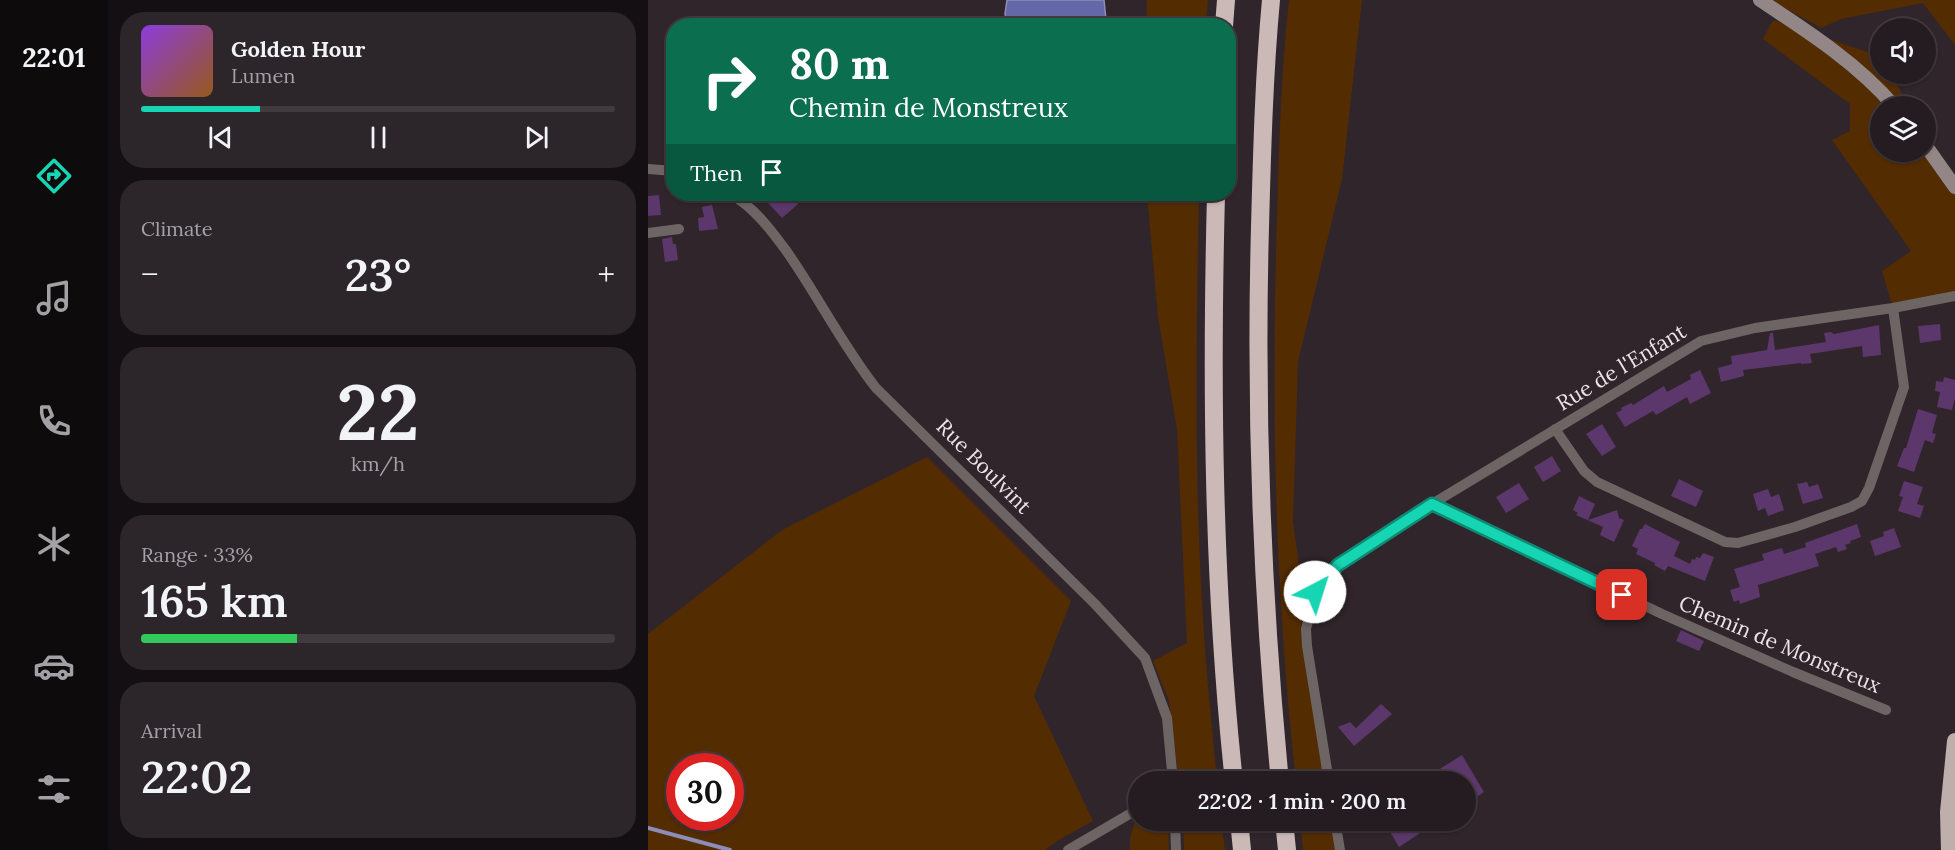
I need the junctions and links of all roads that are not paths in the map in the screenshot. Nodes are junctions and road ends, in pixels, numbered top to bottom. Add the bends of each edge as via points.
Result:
1 (1226, 0) edge
2 (1271, 0) edge
3 (1760, 0) edge
4 (1225, 18) edge
5 (1884, 96) edge
6 (1936, 160) edge
7 (648, 169) edge
8 (666, 170) edge
9 (1955, 187) edge
10 (739, 201) edge
11 (1216, 201) edge
12 (679, 229) dead end
13 (648, 232) edge
14 (1955, 296) edge
15 (1893, 308) junction
16 (1555, 429) junction
17 (1432, 504) junction
18 (1886, 710) dead end
19 (1955, 741) edge
20 (1172, 771) edge
21 (1233, 771) edge
22 (1279, 771) edge
23 (1327, 771) edge
24 (1128, 815) edge
25 (1175, 831) edge
26 (1240, 831) edge
27 (1285, 831) edge
28 (1337, 831) edge
29 (1068, 850) edge
30 (1176, 850) edge
31 (1242, 850) edge
32 (1287, 850) edge
33 (1340, 850) edge
34 (1949, 850) edge

1 - 4 highway
2 - 22 highway via 1258,312 1259,462
3 - 5 main road via 1858,70
6 - 9 main road
7 - 8 street
10 - 20 street, Rue Boulvint via 774,234 876,388 1145,658 1167,718
11 - 21 highway via 1216,510
12 - 13 street
14 - 15 street, Rue de l'Enfant
15 - 16 street, Rue de l'Enfant via 1755,327 1701,341
15 - 16 street via 1904,387 1869,488 1862,501 1806,523 1738,543 1725,542 1597,482 1584,471
16 - 17 street, Rue de l'Enfant
17 - 18 street, Chemin de Monstreux via 1662,614
17 - 23 street, Rue de l'Enfant via 1338,565 1315,592 1306,629 1307,646
19 - 34 highway via 1948,813
24 - 29 street
25 - 30 street
26 - 31 highway
27 - 32 highway
28 - 33 street

